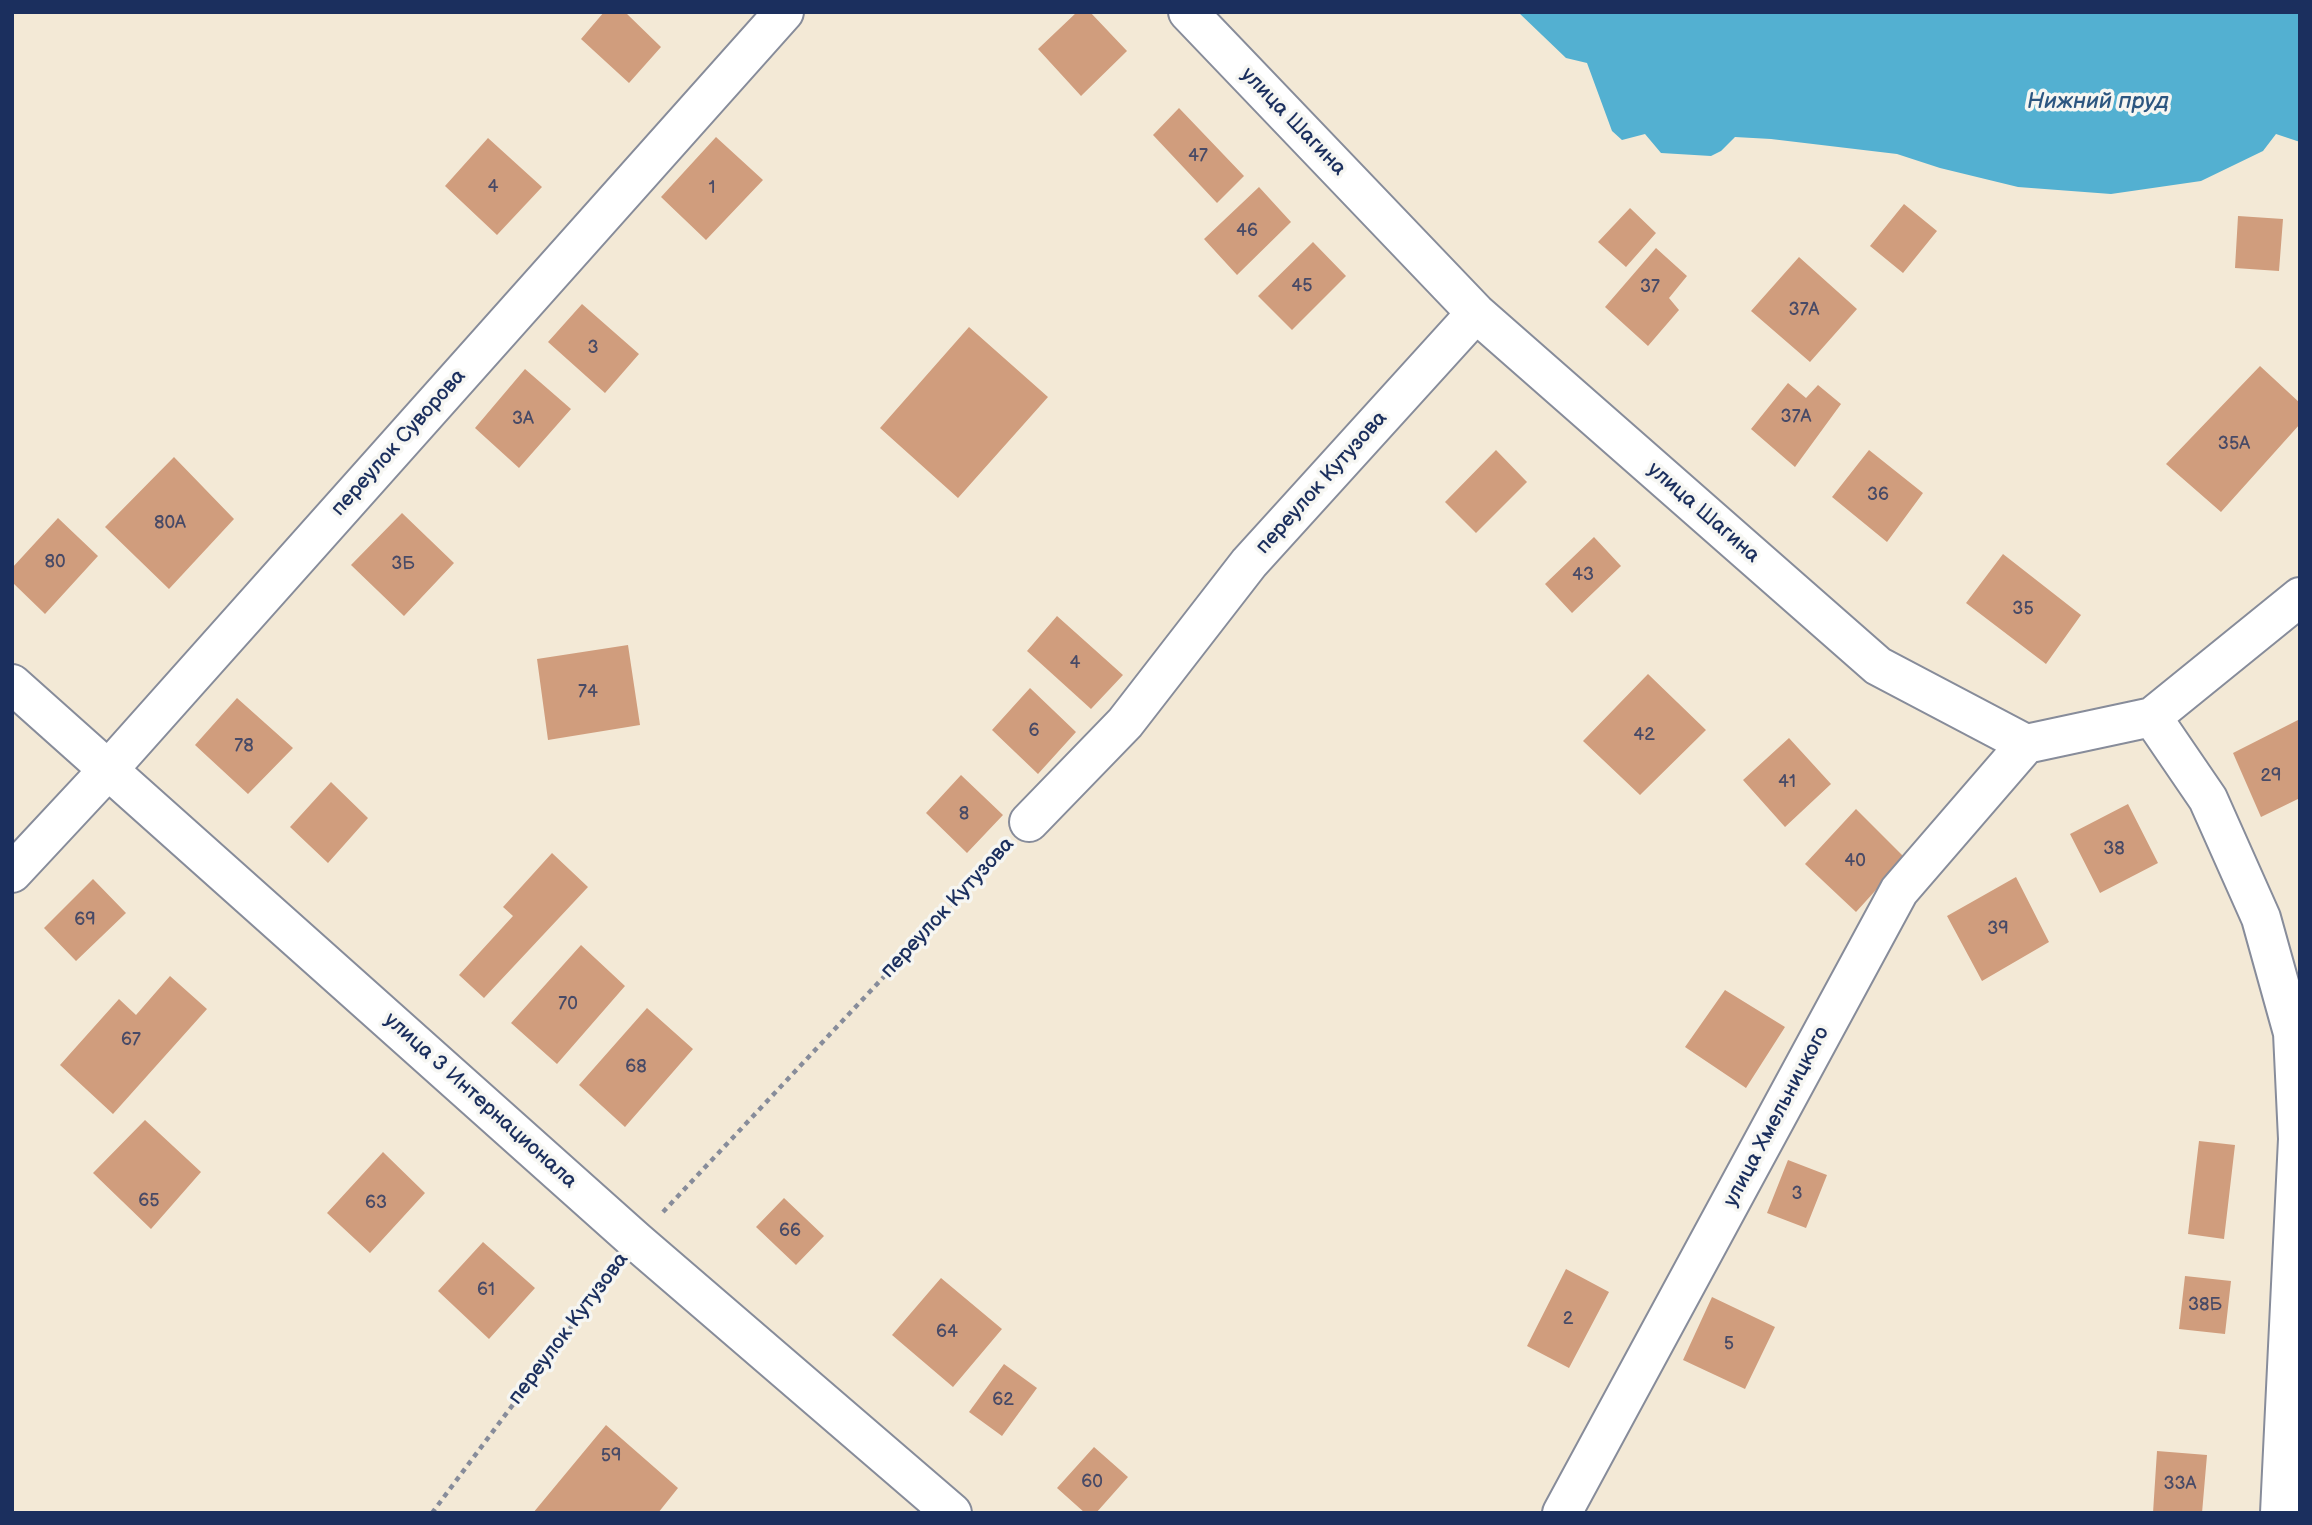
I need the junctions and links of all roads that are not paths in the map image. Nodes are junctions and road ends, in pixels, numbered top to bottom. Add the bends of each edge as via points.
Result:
1 (783, 12) edge
2 (1188, 12) edge
3 (1475, 313) junction
4 (2300, 597) edge
5 (12, 684) edge
6 (2152, 717) junction
7 (2026, 744) junction
8 (108, 770) junction
9 (1029, 822) road end
10 (12, 873) edge
11 (952, 1513) edge
12 (1562, 1513) edge
13 (2280, 1513) edge

1 - 8 street, переулок Суворова
2 - 3 street, улица Шагина
3 - 7 street, улица Шагина via 1878,666
3 - 9 street, переулок Кутузова via 1249,563 1125,723
4 - 6 street
5 - 8 street, улица 3 Интернационала
6 - 7 street
6 - 13 street via 2208,799 2261,918 2292,1034 2298,1139
7 - 12 street, улица Хмельницкого via 1899,891
8 - 10 street, переулок Суворова
8 - 11 street, улица 3 Интернационала via 636,1241

